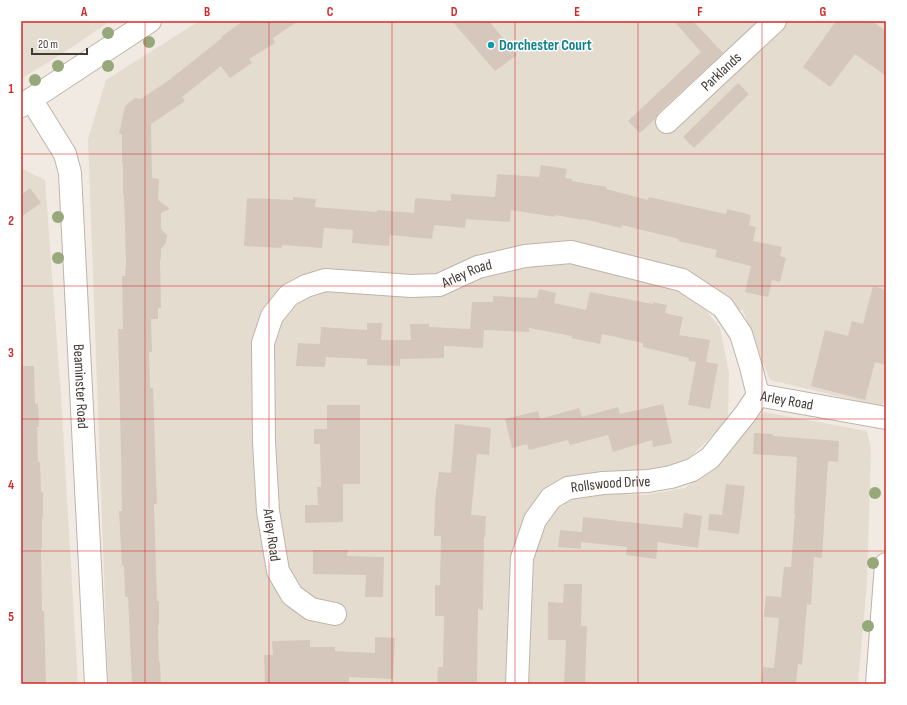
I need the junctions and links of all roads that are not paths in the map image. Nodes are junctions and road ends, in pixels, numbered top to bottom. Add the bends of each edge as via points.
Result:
1 (150, 21) edge
2 (775, 21) edge
3 (26, 102) edge
4 (667, 122) dead end
5 (758, 395) junction
6 (886, 418) edge
7 (886, 564) edge
8 (335, 614) dead end
9 (881, 673) edge
10 (96, 684) edge
11 (517, 684) edge

1 - 3 street
2 - 4 street, Parklands
3 - 10 street, Beaminster Road via 65,154 70,173
5 - 6 street, Arley Road
5 - 8 street, Arley Road via 741,334 723,307 682,280 571,252 519,258 478,267 439,285 411,286 325,280 306,286 289,295 272,316 263,343 268,511 278,571 292,595 311,609
5 - 11 street, Rollswood Drive via 710,458 692,470 648,481 568,488 551,498 535,520 522,558
7 - 9 street

